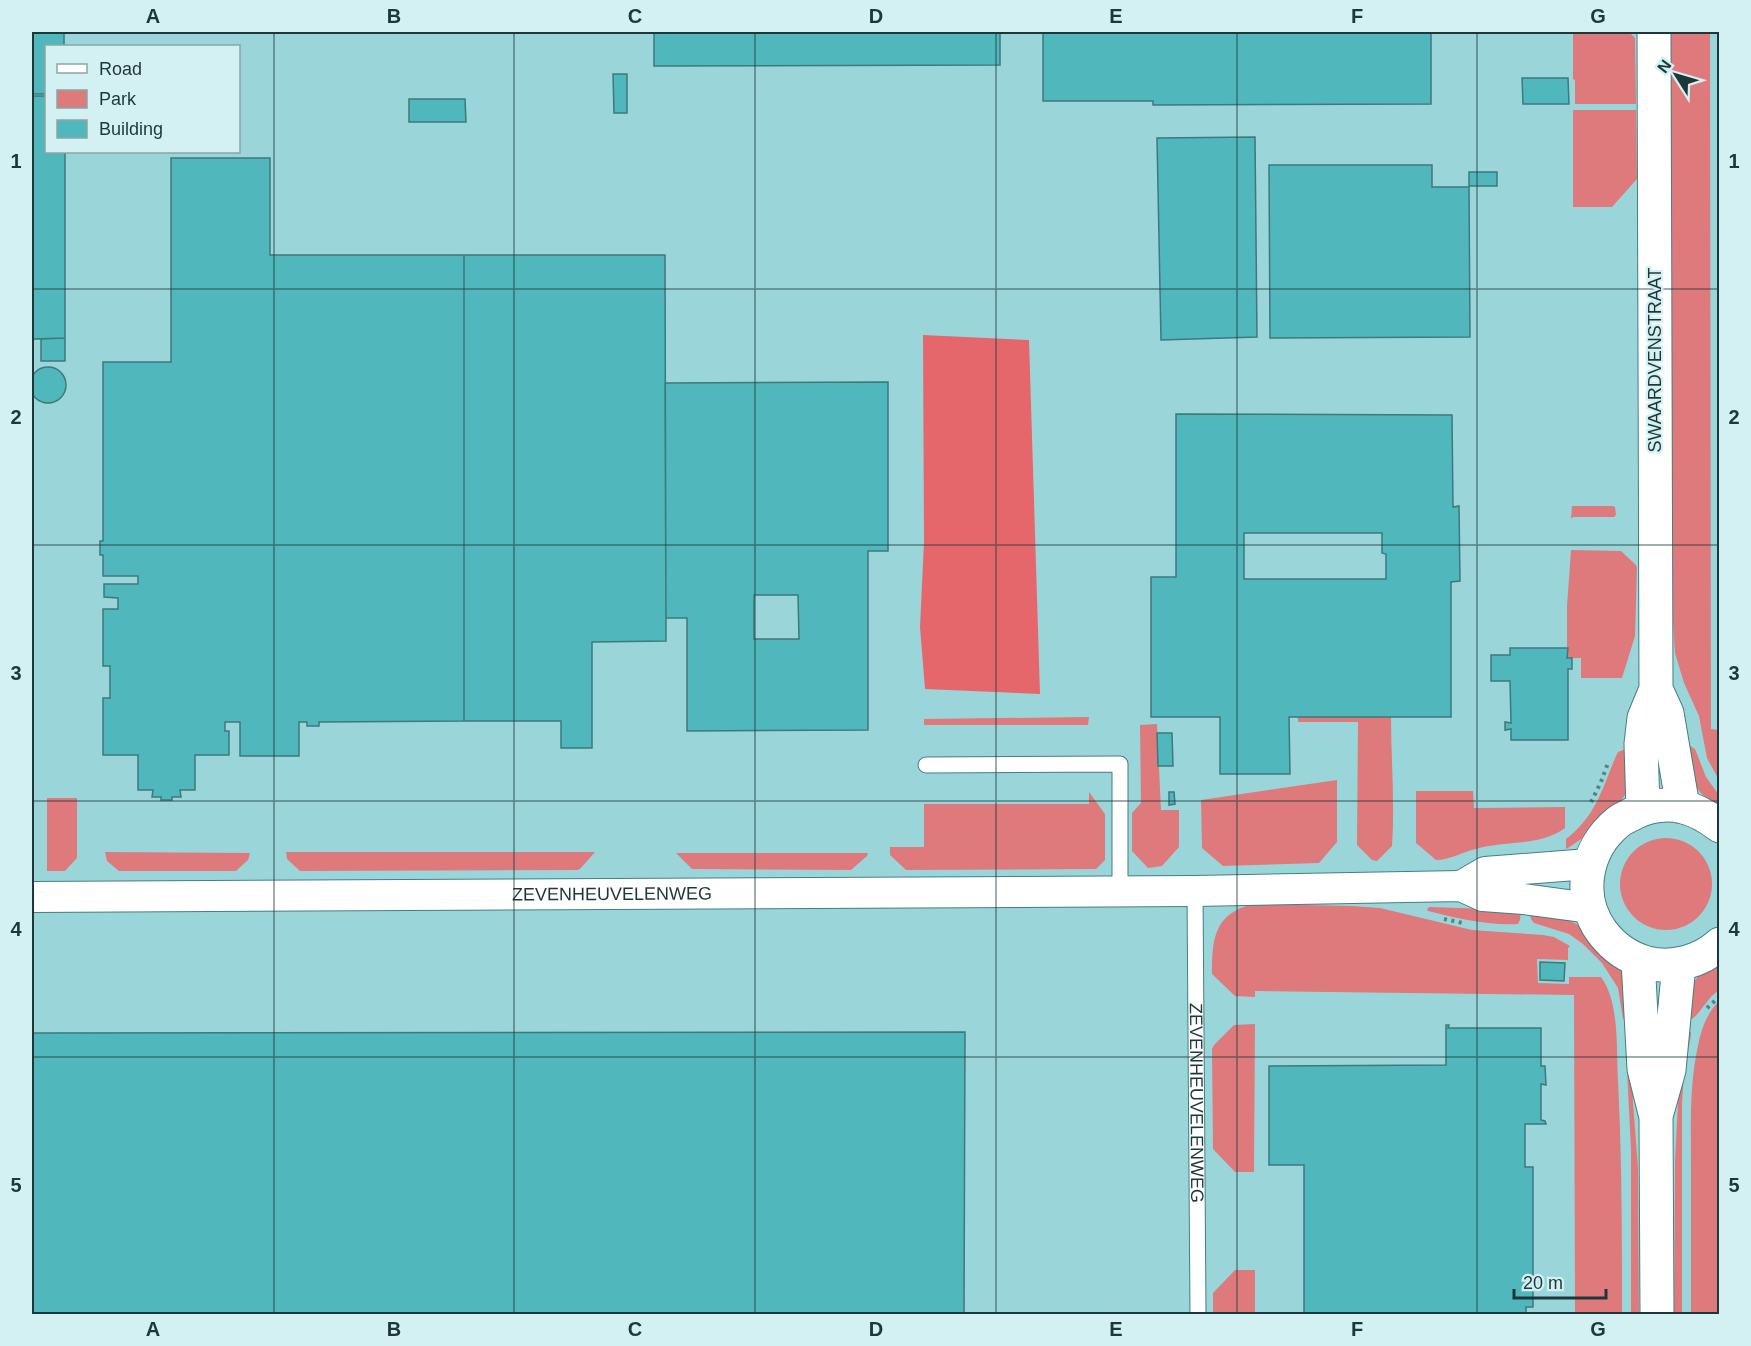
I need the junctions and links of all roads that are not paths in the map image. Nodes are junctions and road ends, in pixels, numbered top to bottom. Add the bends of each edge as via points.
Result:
1 (1654, 32) edge
2 (1656, 688) junction
3 (926, 765) dead end
4 (1683, 807) junction
5 (1643, 809) junction
6 (1719, 826) edge
7 (1589, 864) junction
8 (1461, 886) junction
9 (1120, 891) junction
10 (1195, 891) junction
11 (32, 897) edge
12 (1590, 908) junction
13 (1719, 944) edge
14 (1638, 960) junction
15 (1679, 964) junction
16 (1656, 1117) junction
17 (1198, 1314) edge
18 (1656, 1314) edge

1 - 2 street, SWAARDVENSTRAAT
2 - 4 street, SWAARDVENSTRAAT via 1667,713
2 - 5 street, SWAARDVENSTRAAT via 1644,718 1641,744
3 - 9 lane via 1120,764
4 - 5 street
4 - 6 street via 1705,815
5 - 7 street via 1613,827
7 - 8 street, ZEVENHEUVELENWEG via 1485,872
7 - 12 street
8 - 10 street, ZEVENHEUVELENWEG
8 - 12 street, ZEVENHEUVELENWEG via 1483,896
9 - 10 street, ZEVENHEUVELENWEG
9 - 11 street, ZEVENHEUVELENWEG
10 - 17 lane, ZEVENHEUVELENWEG
12 - 14 street via 1608,940
13 - 15 street via 1700,958
14 - 15 street
14 - 16 street via 1644,1069
15 - 16 street via 1669,1070
16 - 18 street

